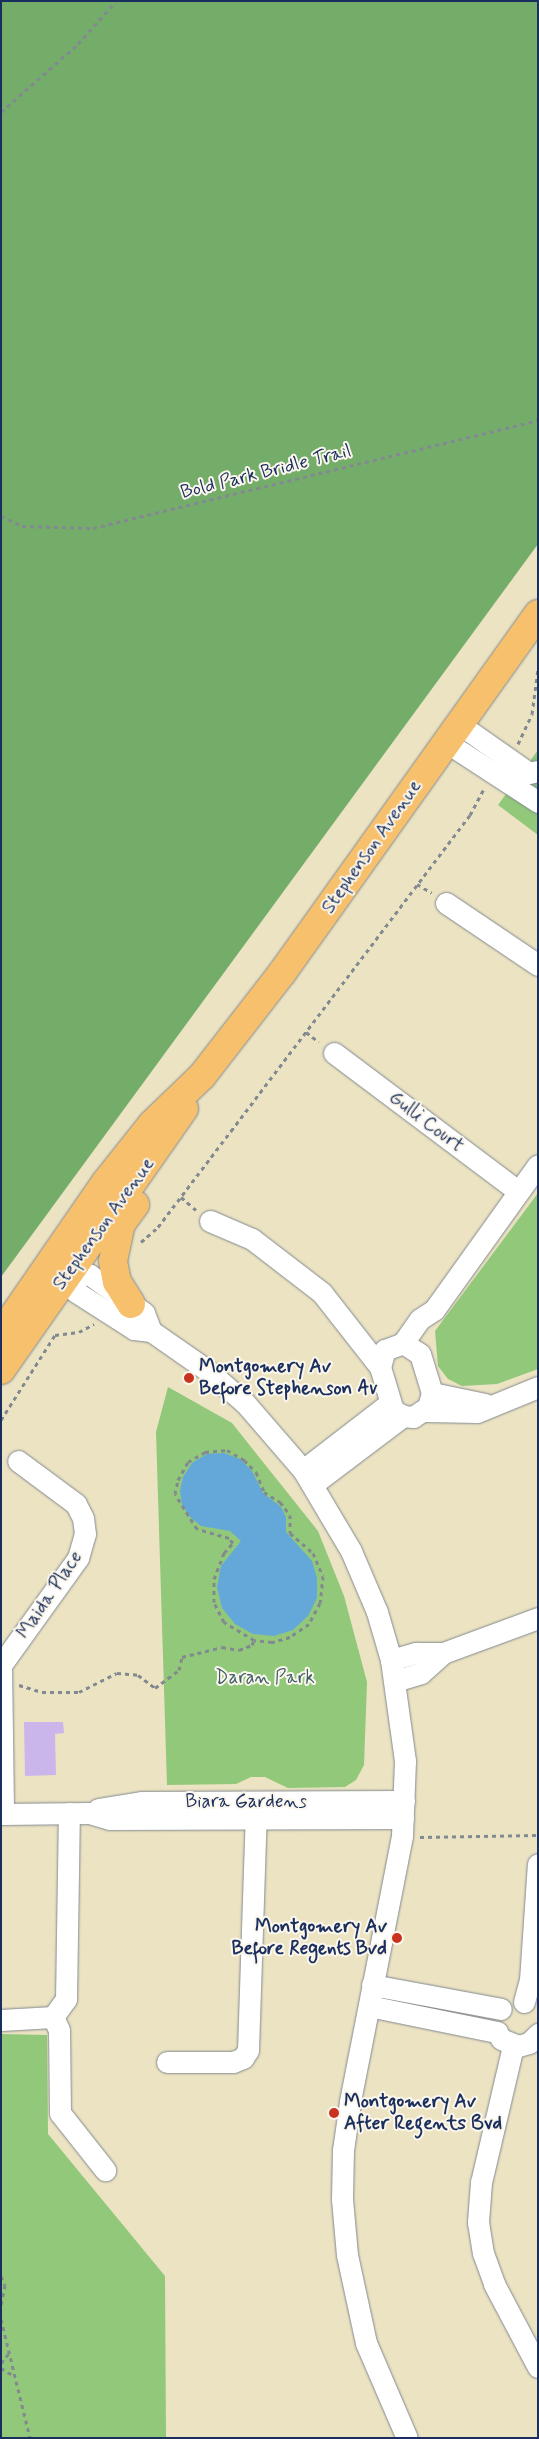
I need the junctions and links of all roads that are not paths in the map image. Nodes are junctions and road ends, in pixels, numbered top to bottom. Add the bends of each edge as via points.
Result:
1 (538, 614) edge
2 (452, 733) junction
3 (538, 771) edge
4 (538, 802) edge
5 (446, 902) dead end
6 (538, 965) edge
7 (334, 1053) dead end
8 (202, 1076) junction
9 (178, 1120) junction
10 (538, 1165) edge
11 (518, 1191) junction
12 (210, 1221) dead end
13 (74, 1228) junction
14 (72, 1268) junction
15 (131, 1304) junction
16 (343, 1317) junction
17 (151, 1330) junction
18 (1, 1334) edge
19 (1, 1338) edge
20 (405, 1347) junction
21 (380, 1368) junction
22 (1, 1370) edge
23 (538, 1387) edge
24 (429, 1402) junction
25 (397, 1409) junction
26 (18, 1461) dead end
27 (308, 1477) junction
28 (538, 1618) edge
29 (443, 1653) junction
30 (391, 1660) junction
31 (1, 1665) edge
32 (395, 1682) junction
33 (256, 1810) junction
34 (79, 1813) junction
35 (2, 1814) edge
36 (403, 1818) junction
37 (538, 1864) edge
38 (372, 1984) junction
39 (368, 2006) junction
40 (531, 2008) edge
41 (501, 2009) junction
42 (53, 2017) junction
43 (1, 2020) edge
44 (497, 2032) junction
45 (538, 2035) edge
46 (513, 2046) junction
47 (167, 2062) dead end
48 (105, 2170) dead end
49 (538, 2367) edge
50 (407, 2438) edge

1 - 2 main road, Stephenson Avenue
2 - 3 street via 529,773
2 - 4 street
2 - 8 main road, Stephenson Avenue via 282,973
5 - 6 street
7 - 11 street, Gulli Court
8 - 9 main road, Stephenson Avenue
8 - 13 main road, Stephenson Avenue via 153,1123
9 - 14 main road, Stephenson Avenue
9 - 15 main road via 170,1155 121,1224 117,1237 114,1272
10 - 11 street
11 - 20 street via 434,1310 420,1319
12 - 16 street via 235,1230 282,1261 322,1293
13 - 14 street
13 - 18 main road, Stephenson Avenue
14 - 15 street via 90,1275
14 - 17 street via 76,1292 134,1329
14 - 19 street via 41,1285
14 - 22 main road, Stephenson Avenue
15 - 17 street via 144,1313
16 - 20 street
16 - 21 street via 353,1336
17 - 27 street via 207,1370 245,1403
20 - 21 street via 383,1353
20 - 24 street
21 - 25 street
23 - 24 street via 477,1412
24 - 25 street via 413,1417
25 - 27 street
26 - 31 street, Maida Place via 76,1504 83,1518 85,1534 78,1558
27 - 30 street via 360,1569
28 - 29 street
29 - 30 street via 416,1653
29 - 32 street via 420,1673
30 - 32 street
31 - 35 street
32 - 36 street via 404,1751
33 - 34 street, Biara Gardens via 142,1802 109,1805
33 - 36 street, Biara Gardens
33 - 47 street via 248,2050 243,2058 233,2062
34 - 35 street, Biara Gardens
34 - 42 street via 68,1984 64,2004
36 - 38 street
37 - 40 street
38 - 39 street
38 - 41 street
39 - 44 street
39 - 50 street via 343,2150 346,2255 366,2343
40 - 41 street via 512,2003
41 - 44 street via 496,2020
42 - 43 street
42 - 48 street via 59,2030 60,2113
44 - 46 street via 500,2038
45 - 46 street via 524,2046
46 - 49 street via 481,2182 478,2222 483,2253 494,2284

